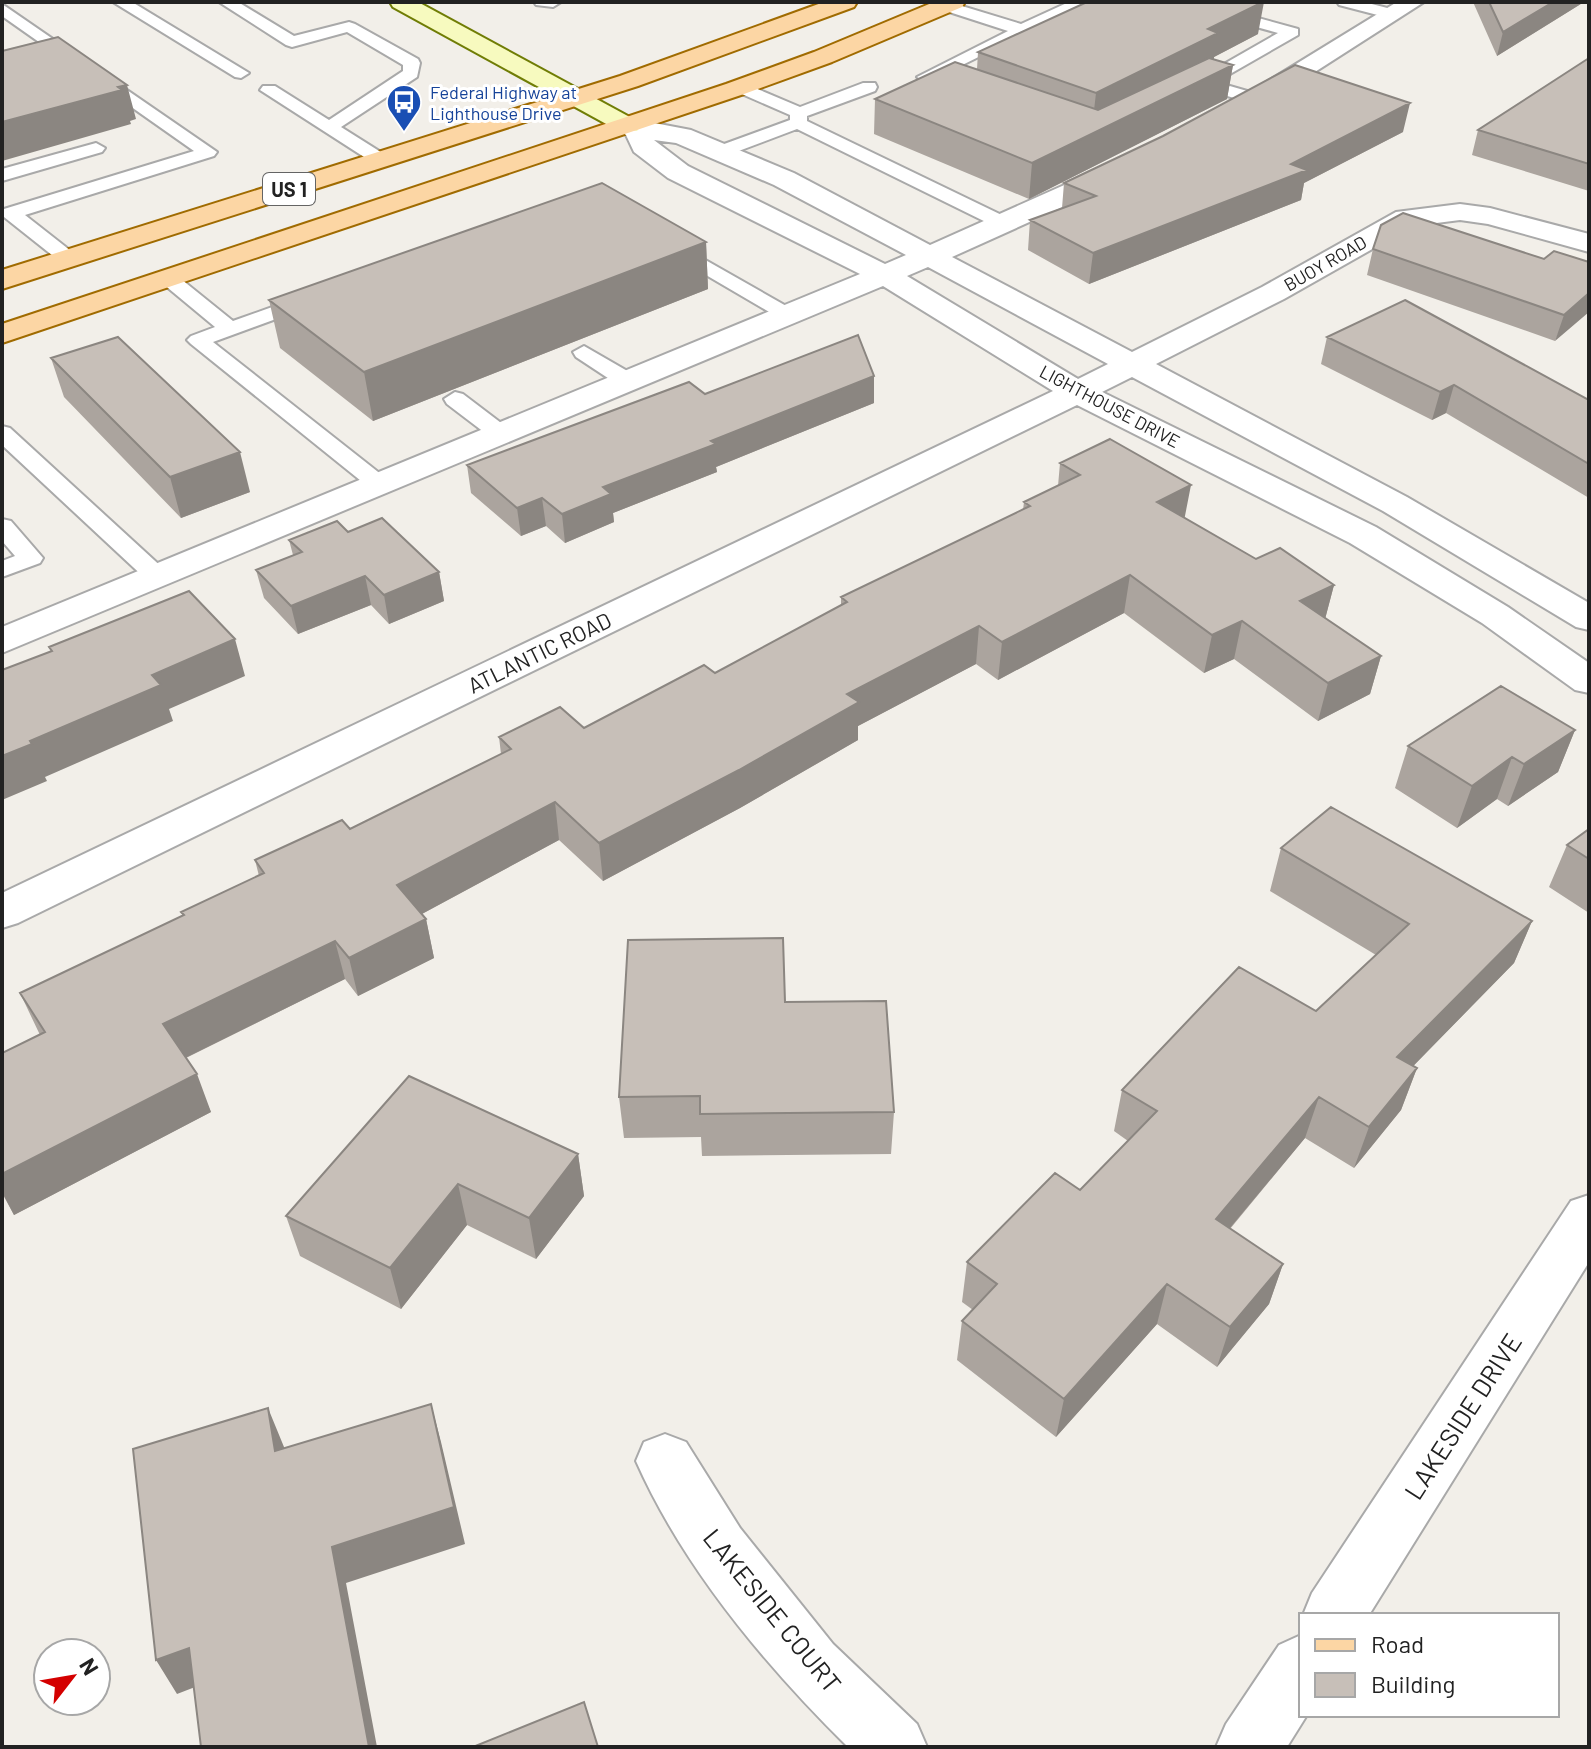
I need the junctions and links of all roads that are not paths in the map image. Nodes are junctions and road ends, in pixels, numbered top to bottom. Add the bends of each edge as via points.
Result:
1 (121, 2) edge
2 (227, 2) edge
3 (401, 2) edge
4 (542, 2) edge
5 (553, 2) edge
6 (846, 2) edge
7 (1082, 2) edge
8 (1182, 2) edge
9 (1345, 2) edge
10 (950, 4) edge
11 (1403, 8) edge
12 (2, 9) edge
13 (1022, 30) junction
14 (241, 73) dead end
15 (1202, 83) junction
16 (741, 87) junction
17 (869, 87) dead end
18 (953, 87) edge
19 (269, 90) dead end
20 (1175, 96) edge
21 (576, 98) junction
22 (1255, 99) junction
23 (799, 118) junction
24 (1218, 121) edge
25 (170, 126) junction
26 (330, 127) junction
27 (632, 128) junction
28 (143, 134) dead end
29 (96, 148) dead end
30 (722, 151) junction
31 (381, 160) junction
32 (1139, 161) edge
33 (2, 175) edge
34 (1005, 224) junction
35 (656, 238) edge
36 (1589, 243) edge
37 (927, 257) junction
38 (69, 259) junction
39 (885, 275) junction
40 (169, 279) junction
41 (2, 280) edge
42 (335, 291) edge
43 (788, 315) junction
44 (230, 329) junction
45 (2, 334) edge
46 (584, 352) dead end
47 (1131, 365) junction
48 (628, 381) junction
49 (1077, 392) junction
50 (455, 399) dead end
51 (2, 433) edge
52 (501, 434) junction
53 (379, 484) junction
54 (2, 526) edge
55 (2, 570) edge
56 (157, 576) junction
57 (1589, 619) edge
58 (2, 641) edge
59 (1589, 681) edge
60 (2, 912) edge
61 (1589, 1217) edge
62 (665, 1461) dead end
63 (1335, 1613) edge
64 (1299, 1670) edge
65 (894, 1747) edge
66 (1249, 1747) edge

1 - 14 lane
2 - 26 lane via 292,42 349,27 412,63 411,73
3 - 21 street, LIGHTHOUSE DRIVE
4 - 5 lane
6 - 21 main road, US 1
7 - 13 lane
8 - 15 lane via 1292,32
9 - 11 lane
10 - 13 lane
10 - 16 main road, US 1
11 - 22 street
12 - 25 lane
13 - 18 lane via 925,77
15 - 20 lane
15 - 22 lane
16 - 23 lane
16 - 27 main road, US 1
17 - 23 lane
19 - 26 lane
21 - 27 street, LIGHTHOUSE DRIVE
21 - 31 main road, US 1
22 - 24 street
23 - 30 lane
23 - 34 lane
25 - 28 lane
25 - 38 lane via 208,152 11,213
26 - 31 lane
27 - 30 street, LIGHTHOUSE DRIVE via 682,136
27 - 39 street, LIGHTHOUSE DRIVE via 643,146 678,172
27 - 40 main road, US 1
29 - 33 lane
30 - 37 street, LIGHTHOUSE DRIVE
31 - 38 main road, US 1
32 - 34 street
34 - 37 street
35 - 43 lane
36 - 47 street, BUOY ROAD via 1490,216 1460,212 1406,218
37 - 39 street
37 - 47 street, LIGHTHOUSE DRIVE
38 - 41 main road, US 1
39 - 43 street
39 - 49 street, LIGHTHOUSE DRIVE
40 - 44 lane
40 - 45 main road, US 1
42 - 44 lane
43 - 48 street
44 - 53 lane via 198,340
46 - 48 lane
47 - 49 street, BUOY ROAD
47 - 57 street, LIGHTHOUSE DRIVE via 1395,504
48 - 52 street
49 - 59 street, LIGHTHOUSE DRIVE via 1363,535 1495,615
49 - 60 street, ATLANTIC ROAD
50 - 52 lane
51 - 56 lane
52 - 53 street
53 - 56 street
54 - 55 lane via 31,558
56 - 58 street
61 - 63 street, LAKESIDE DRIVE
62 - 65 street, LAKESIDE COURT via 719,1549 811,1666
64 - 66 street

